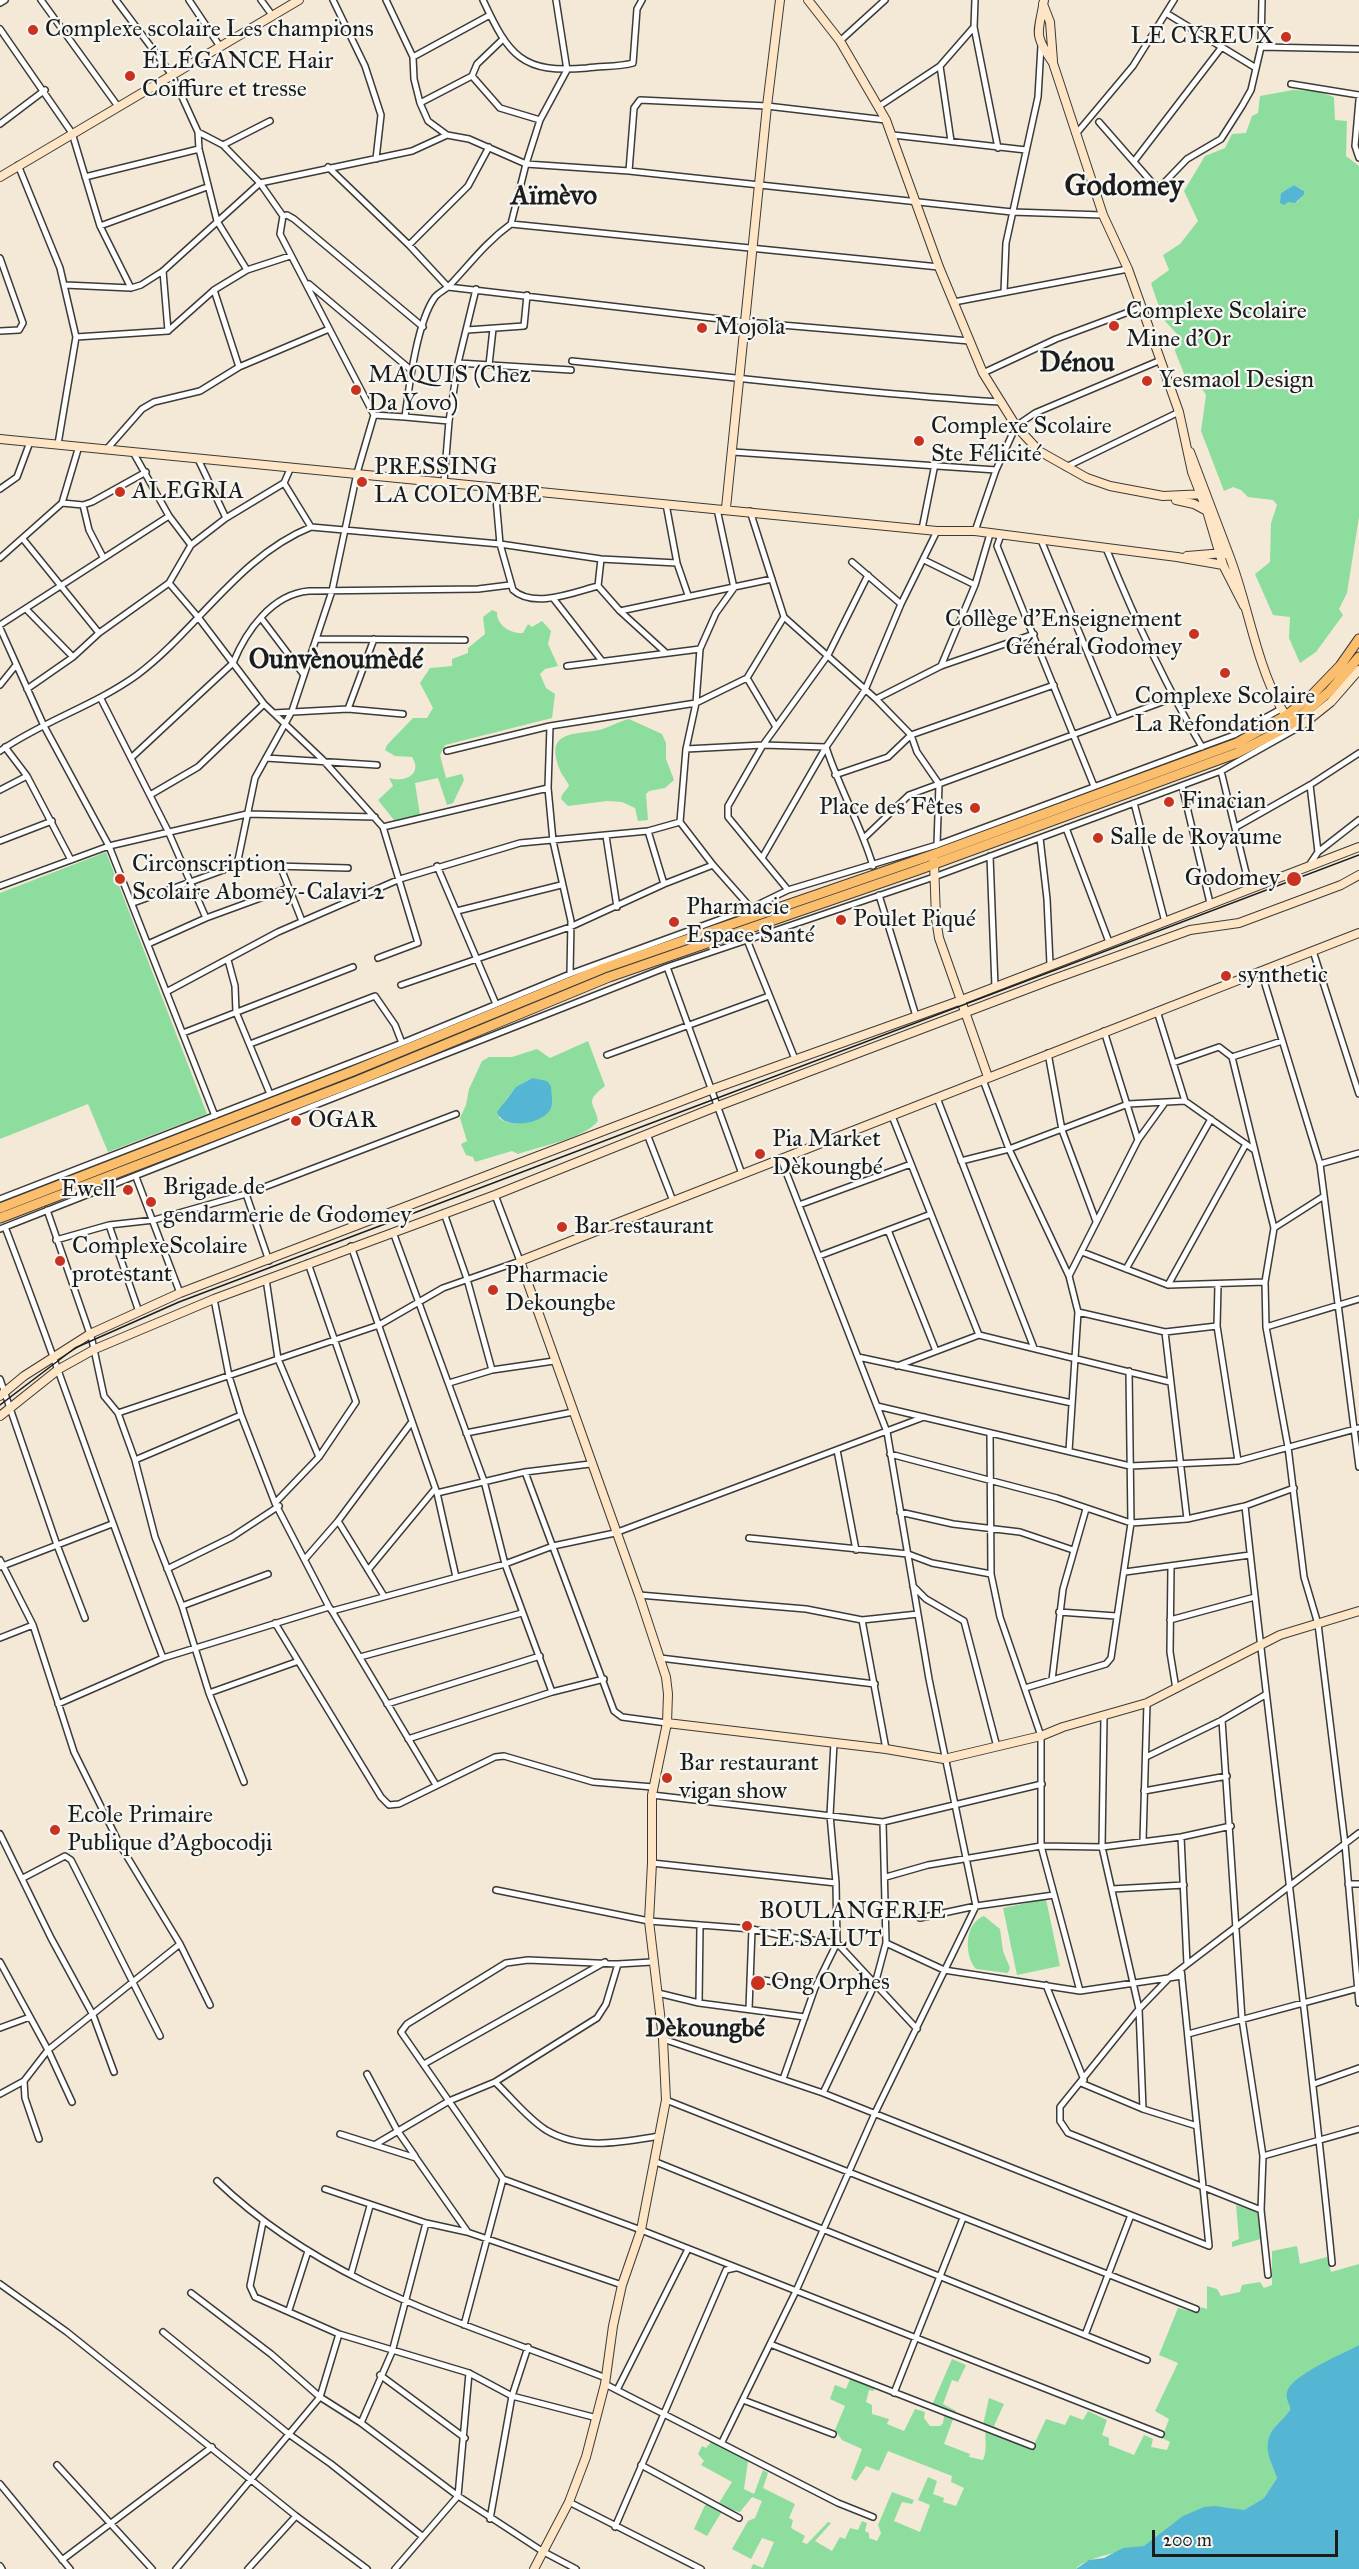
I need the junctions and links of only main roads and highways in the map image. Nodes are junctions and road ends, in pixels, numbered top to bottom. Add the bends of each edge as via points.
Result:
1 (298, 0) edge
2 (780, 0) edge
3 (808, 0) edge
4 (1043, 2) edge
5 (1053, 63) junction
6 (0, 177) edge
7 (0, 439) edge
8 (1163, 496) junction
9 (1204, 497) junction
10 (1194, 504) junction
11 (726, 508) junction
12 (1207, 511) junction
13 (1219, 553) junction
14 (1229, 555) junction
15 (1177, 556) junction
16 (1223, 565) junction
17 (1245, 607) junction
18 (1359, 639) edge
19 (1359, 657) edge
20 (1359, 670) edge
21 (1291, 718) junction
22 (1359, 847) edge
23 (935, 854) junction
24 (1359, 875) edge
25 (1359, 933) edge
26 (959, 1001) junction
27 (964, 1013) junction
28 (985, 1078) junction
29 (0, 1208) edge
30 (2, 1225) edge
31 (2, 1394) edge
32 (0, 1416) edge
33 (1359, 1611) edge
34 (667, 1722) junction
35 (534, 2569) edge

1 - 6 main road
2 - 11 main road
3 - 8 main road via 840,41 886,120 939,267 983,373 1017,426 1039,450 1066,467 1110,486
4 - 5 main road via 1050,22
4 - 5 main road via 1038,22 1041,46
5 - 9 main road via 1103,215 1128,269 1161,360
7 - 11 main road
8 - 9 main road
8 - 10 main road
9 - 10 main road
9 - 12 main road
9 - 14 main road
10 - 12 main road
11 - 15 main road via 937,531 975,531
12 - 13 main road
13 - 14 main road
13 - 15 main road
13 - 16 main road
14 - 17 main road
15 - 16 main road
16 - 17 main road
17 - 21 main road
18 - 21 highway via 1326,682
19 - 21 highway via 1329,692
20 - 21 main road via 1331,702
21 - 23 highway via 1215,752
22 - 26 main road
23 - 26 main road via 937,928
23 - 29 highway via 604,968 353,1071
23 - 30 highway via 609,977
24 - 27 main road via 1239,923 1190,930
25 - 28 main road
26 - 27 main road
26 - 31 main road via 713,1089 180,1293 90,1334
27 - 28 main road
27 - 32 main road via 214,1299 95,1349 59,1369
28 - 34 main road via 520,1260 660,1658 667,1685
33 - 34 main road via 1280,1635 1147,1703 1041,1736 944,1759
34 - 35 main road via 652,1791 649,1921 666,2100 641,2230 622,2285 597,2418 569,2502

